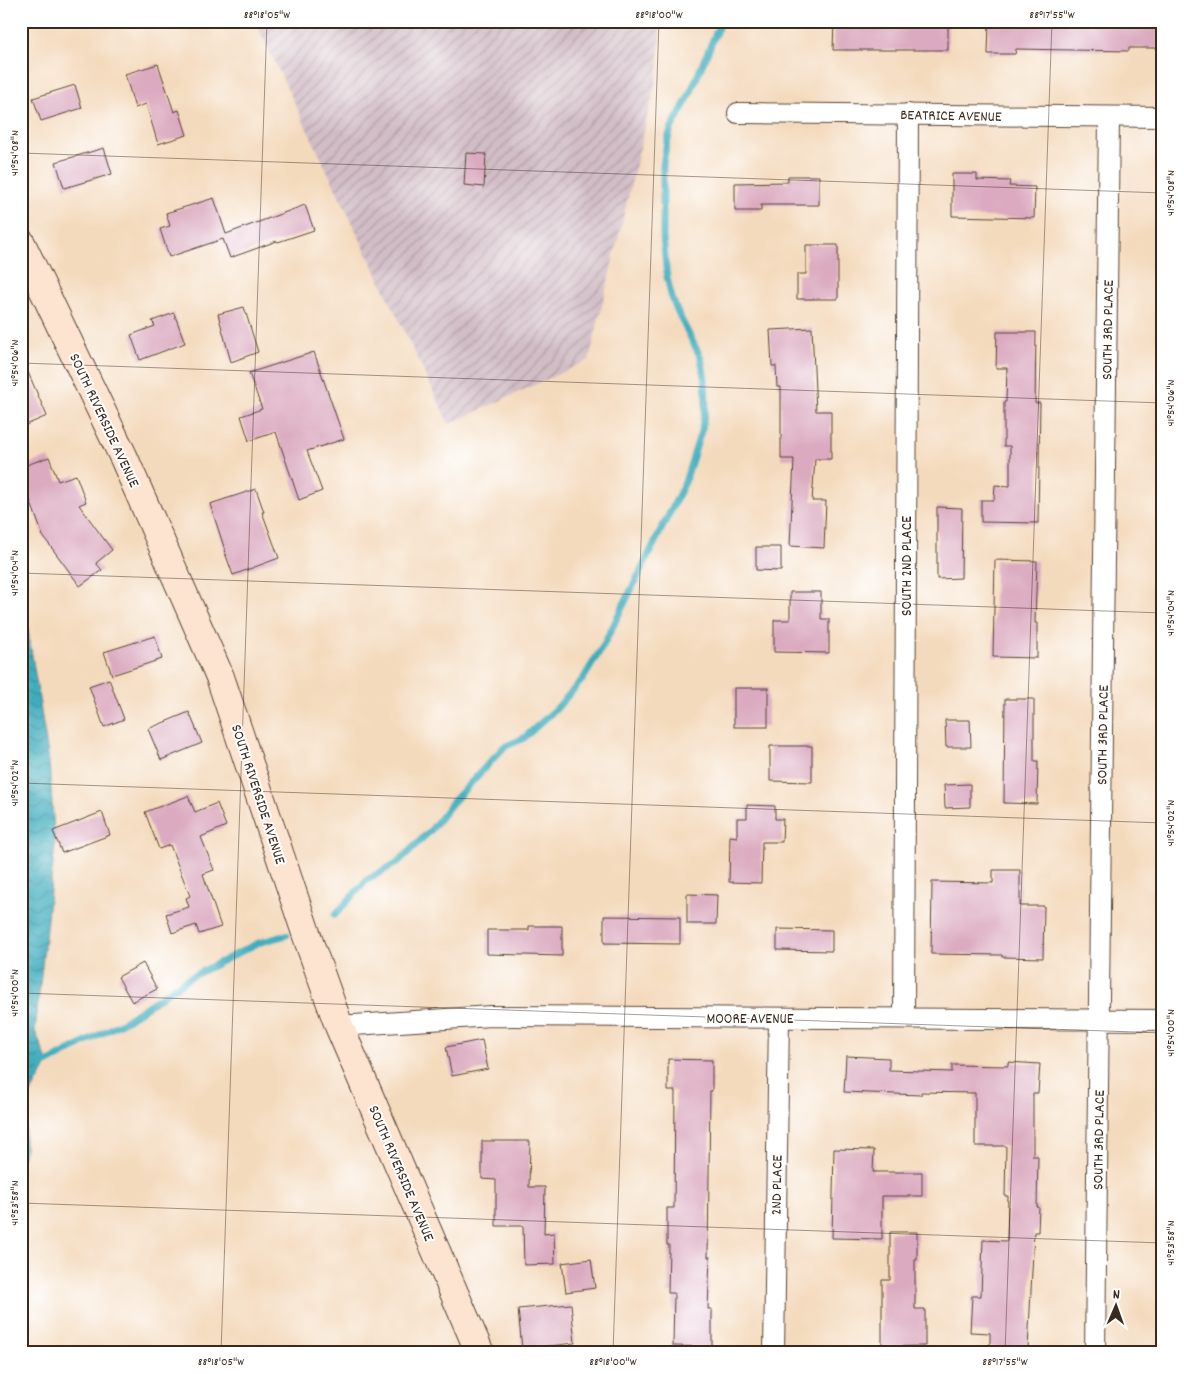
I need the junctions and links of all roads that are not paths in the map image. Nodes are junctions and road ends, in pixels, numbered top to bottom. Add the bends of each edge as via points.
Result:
1 (738, 113) dead end
2 (908, 114) junction
3 (1109, 117) junction
4 (1163, 117) edge
5 (21, 243) edge
6 (779, 1018) junction
7 (904, 1018) junction
8 (1099, 1020) junction
9 (1163, 1020) edge
10 (338, 1026) junction
11 (480, 1353) edge
12 (774, 1353) edge
13 (1095, 1353) edge

1 - 2 street, BEATRICE AVENUE
2 - 3 street, BEATRICE AVENUE
2 - 7 street, SOUTH 2ND PLACE
3 - 4 street, BEATRICE AVENUE
3 - 8 street, SOUTH 3RD PLACE
5 - 10 main road, SOUTH RIVERSIDE AVENUE via 124,458 220,677
6 - 7 street, MOORE AVENUE
6 - 10 street, MOORE AVENUE via 491,1016
6 - 12 street, 2ND PLACE
7 - 8 street, MOORE AVENUE
8 - 9 street, MOORE AVENUE
8 - 13 street, SOUTH 3RD PLACE
10 - 11 main road, SOUTH RIVERSIDE AVENUE

